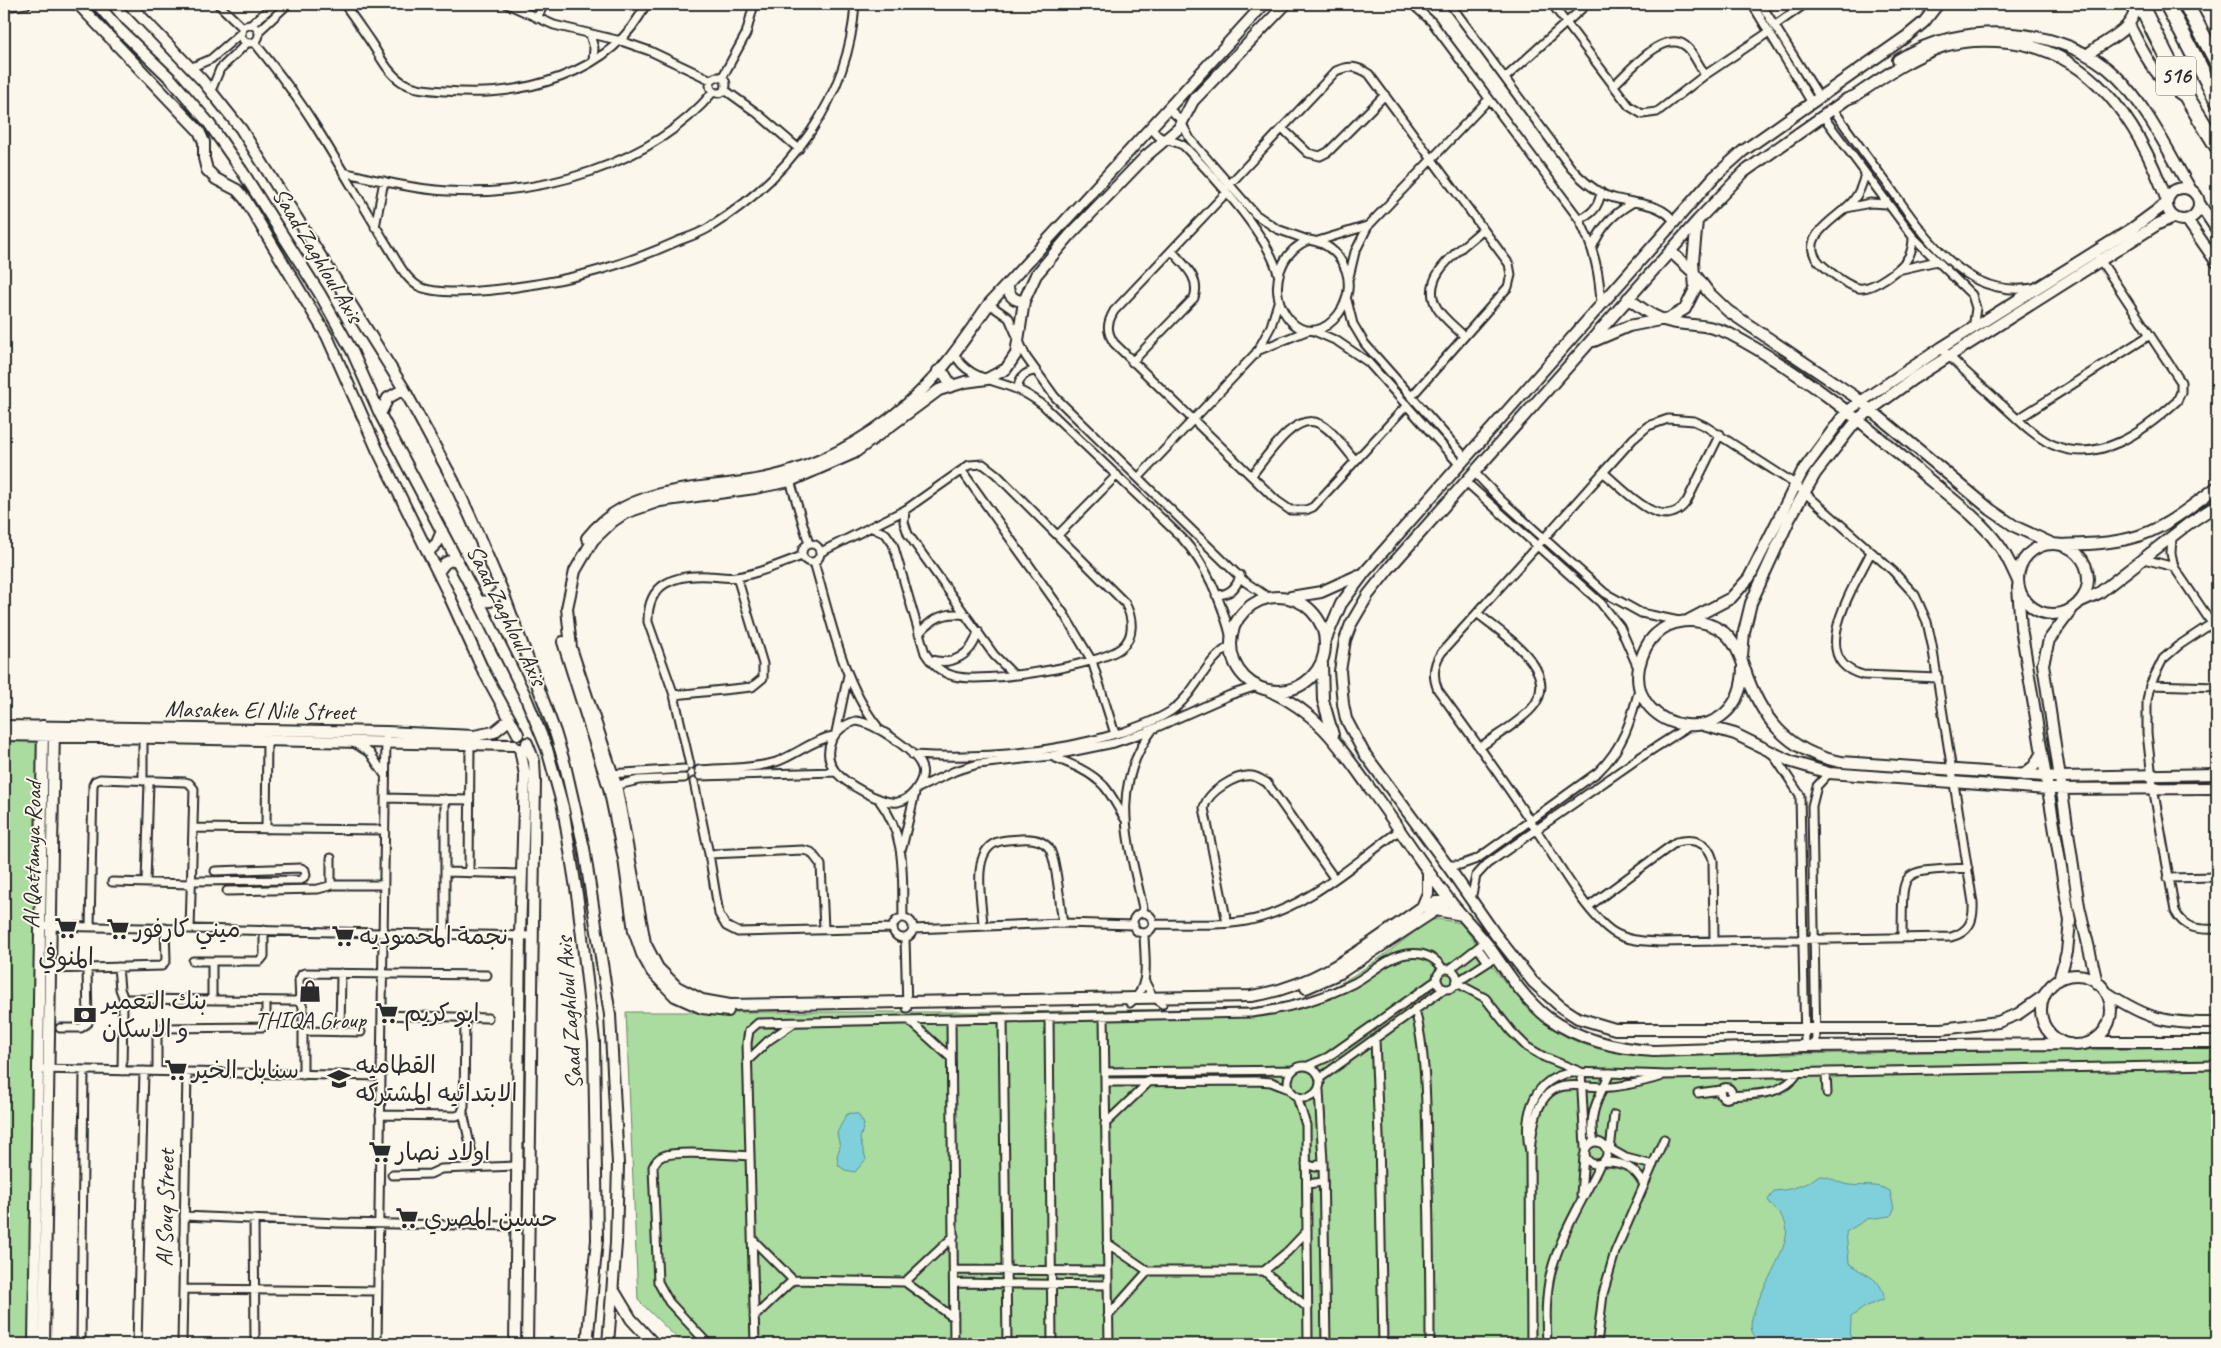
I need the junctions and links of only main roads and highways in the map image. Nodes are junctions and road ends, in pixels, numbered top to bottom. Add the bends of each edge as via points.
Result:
1 (2138, 4) edge
2 (2167, 4) edge
3 (2186, 4) edge
4 (2217, 62) edge
5 (2217, 100) edge
6 (2217, 146) edge

1 - 6 highway, 516 via 2188,100
2 - 5 highway, 516
3 - 4 highway, 516

